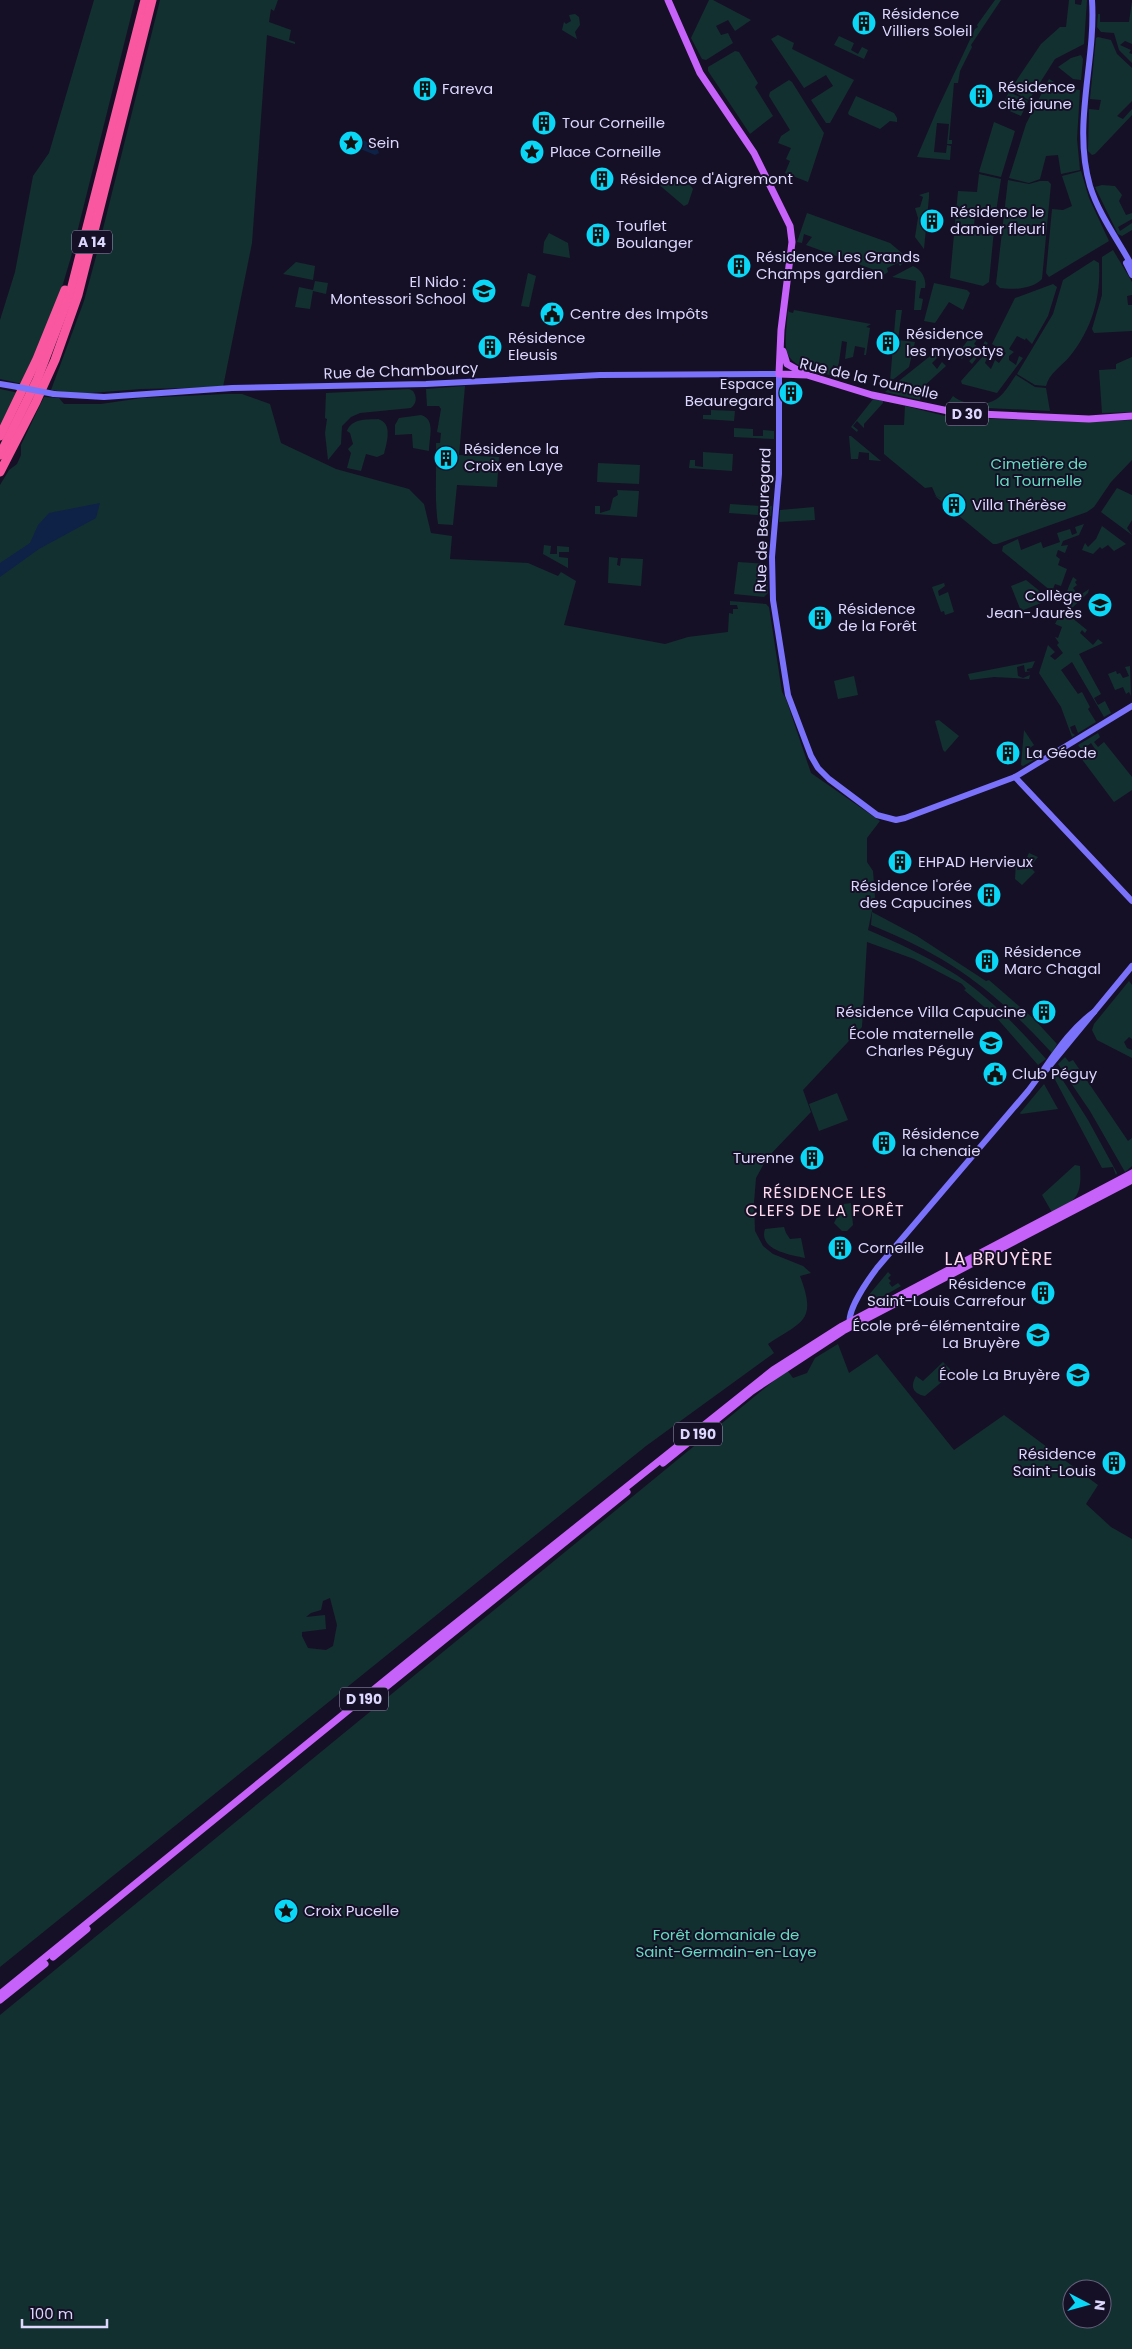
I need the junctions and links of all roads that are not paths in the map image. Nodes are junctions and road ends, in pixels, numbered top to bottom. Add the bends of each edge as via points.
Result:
1 (145, 0) edge
2 (152, 0) edge
3 (668, 0) edge
4 (1092, 0) edge
5 (85, 238) junction
6 (1118, 243) junction
7 (1132, 266) edge
8 (1132, 275) edge
9 (781, 336) junction
10 (779, 374) junction
11 (807, 375) junction
12 (0, 384) edge
13 (1132, 416) edge
14 (0, 436) edge
15 (0, 455) edge
16 (0, 472) edge
17 (1132, 706) edge
18 (1015, 777) junction
19 (1132, 902) edge
20 (1132, 966) edge
21 (1132, 1173) edge
22 (1132, 1180) edge
23 (850, 1324) junction
24 (0, 1994) edge
25 (0, 2000) edge

1 - 5 highway, A 14
2 - 16 highway, A 14 via 78,295 55,360
3 - 9 main road via 700,73 754,153 787,218 792,242
4 - 6 street via 1083,143 1086,172 1092,192
5 - 14 highway via 37,359
5 - 15 highway, A 14 via 70,294 47,357
6 - 7 street
6 - 8 street
9 - 10 main road
9 - 11 main road via 787,364
10 - 11 main road, Rue de la Tournelle / D 30
10 - 12 street, Rue de Chambourcy, bridge via 600,375 426,384 232,388 104,397 54,394
10 - 18 street, Rue de Beauregard via 779,474 772,557 773,600 788,695 811,756 828,779 877,815 896,820
11 - 13 main road, Rue de la Tournelle / D 30 via 872,395 958,413 1089,419
17 - 18 street, Rue de Beauregard
18 - 19 street
20 - 23 street via 1094,1012 1078,1026 877,1268 857,1299
21 - 23 main road, D 190
22 - 23 main road, D 190
23 - 24 main road, D 190 via 800,1351 749,1387
23 - 25 main road, D 190 via 734,1406

